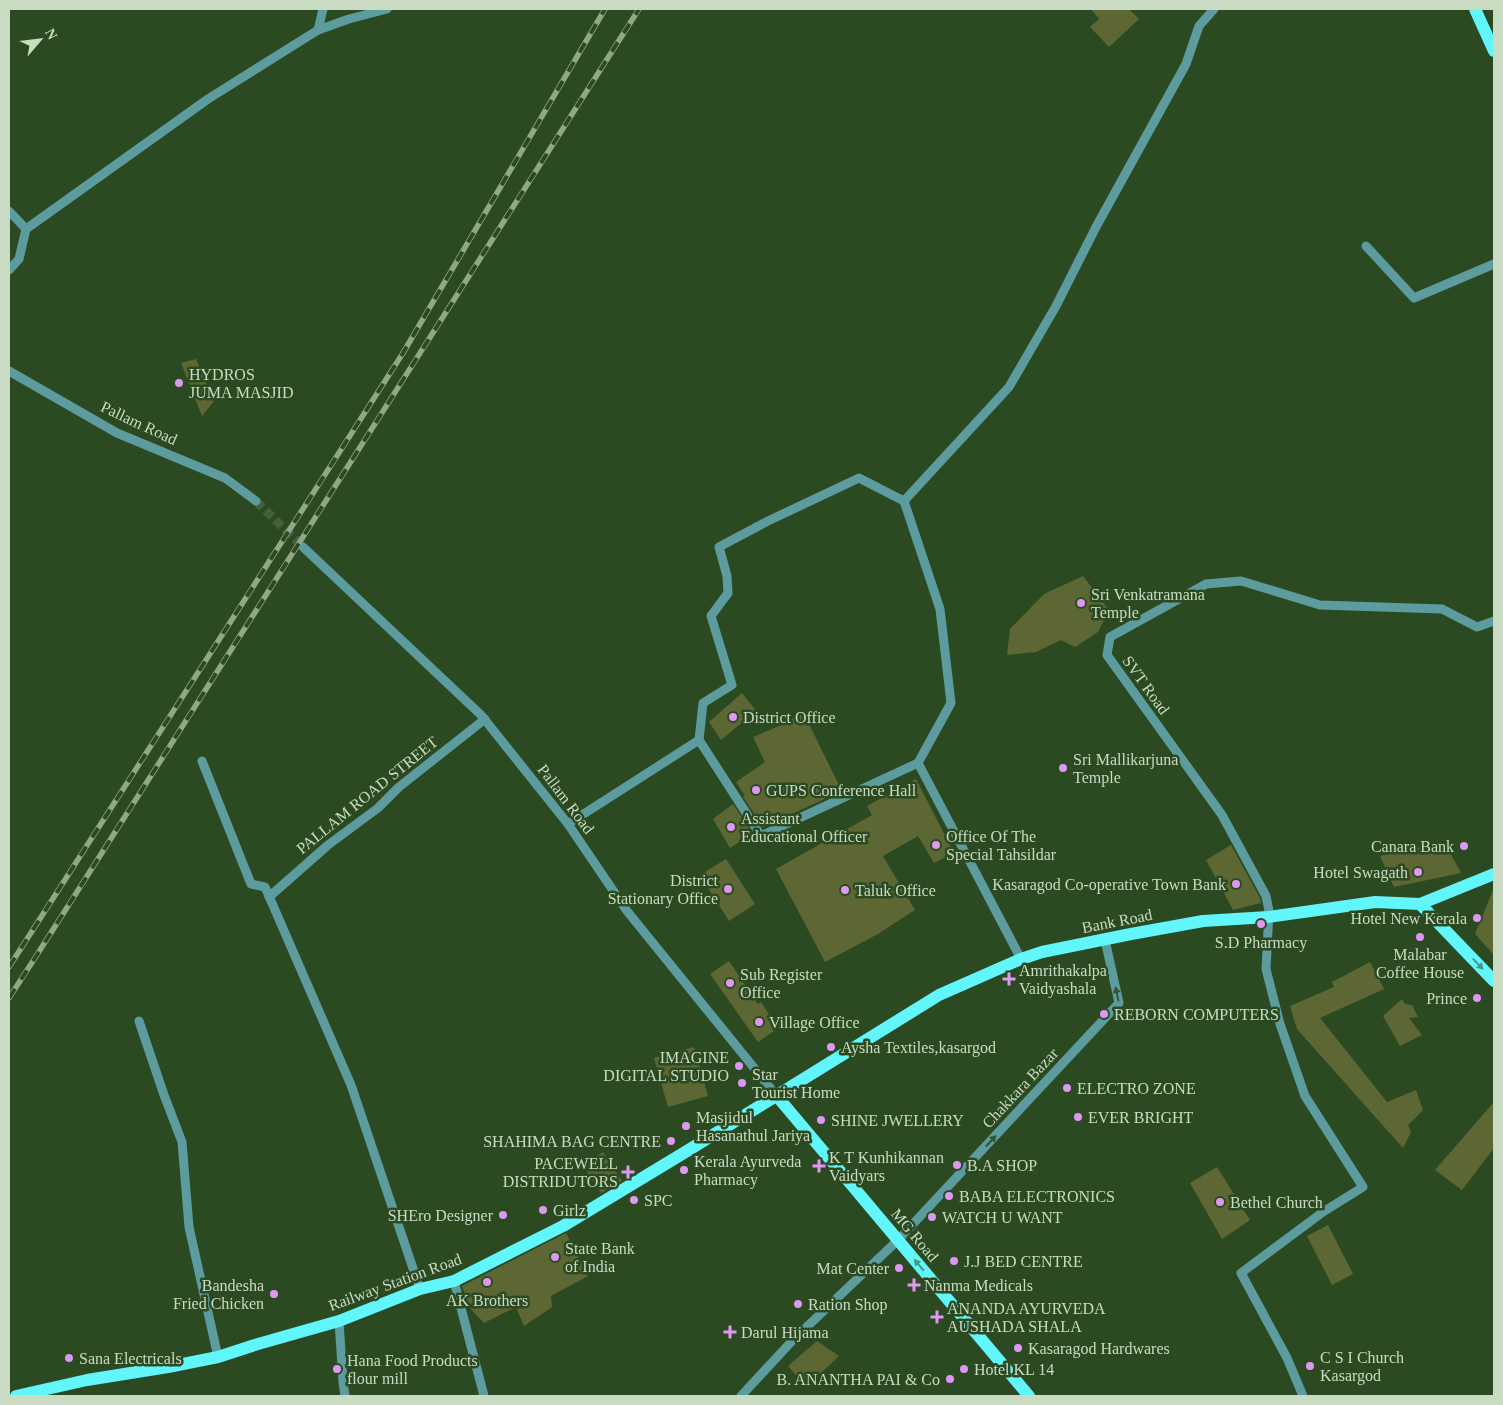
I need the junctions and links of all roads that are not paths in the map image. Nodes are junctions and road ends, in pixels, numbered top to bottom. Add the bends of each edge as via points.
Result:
1 (323, 9) edge
2 (387, 9) edge
3 (1214, 9) edge
4 (1474, 9) edge
5 (318, 30) junction
6 (1494, 51) edge
7 (9, 211) edge
8 (26, 229) junction
9 (1366, 246) dead end
10 (1494, 264) edge
11 (9, 270) edge
12 (9, 371) edge
13 (256, 501) tunnel mouth
14 (904, 501) junction
15 (303, 547) tunnel mouth
16 (1494, 621) edge
17 (485, 719) junction
18 (699, 740) junction
19 (202, 761) dead end
20 (918, 762) junction
21 (568, 824) junction
22 (1494, 874) edge
23 (269, 897) junction
24 (1420, 904) junction
25 (1268, 917) junction
26 (1105, 940) junction
27 (1021, 959) junction
28 (1494, 981) edge
29 (139, 1021) dead end
30 (776, 1095) junction
31 (898, 1240) junction
32 (454, 1281) junction
33 (420, 1289) junction
34 (339, 1321) junction
35 (218, 1357) junction
36 (16, 1396) edge
37 (345, 1396) edge
38 (484, 1396) edge
39 (741, 1396) edge
40 (1029, 1396) edge
41 (1303, 1396) edge

1 - 5 street
2 - 5 street
3 - 14 street via 1199,26 1186,64 1009,387
4 - 6 main road
5 - 8 street via 208,99
7 - 8 street
8 - 11 street via 19,259
9 - 10 street via 1414,298
12 - 13 street, Pallam Road via 117,433 225,478
14 - 18 street via 859,478 719,547 728,593 711,616 732,685 703,703
14 - 20 street via 940,609 951,703
15 - 17 street, Pallam Road
16 - 25 street, SVT Road via 1477,627 1442,609 1320,605 1241,581 1206,584 1110,637 1107,655 1222,815 1266,896
17 - 21 street, Pallam Road
17 - 23 street, PALLAM ROAD STREET via 398,787 378,808 328,845
18 - 20 street via 761,836
18 - 21 street
19 - 23 street via 251,884 265,887
20 - 27 street
21 - 30 street, Pallam Road via 627,911
22 - 24 main road, Bank Road
23 - 33 street via 351,1085
24 - 25 main road, Bank Road via 1375,902
24 -> 28 main road
25 - 26 main road, Bank Road via 1204,921
25 - 41 street via 1266,969 1280,1024 1305,1096 1363,1187 1323,1212 1241,1273 1287,1358
26 - 27 main road, Bank Road
31 -> 26 street, Chakkara Bazar via 1119,1003
27 - 30 main road, Bank Road via 939,995
29 - 35 street via 182,1142 189,1227
30 - 31 main road, MG Road
30 - 32 main road, Railway Station Road via 564,1226
31 - 39 street via 792,1341
40 -> 31 main road, MG Road
32 - 33 main road, Railway Station Road
32 - 38 street
33 - 34 main road, Railway Station Road
34 - 35 main road, Railway Station Road
34 - 37 street
35 - 36 main road, Railway Station Road

